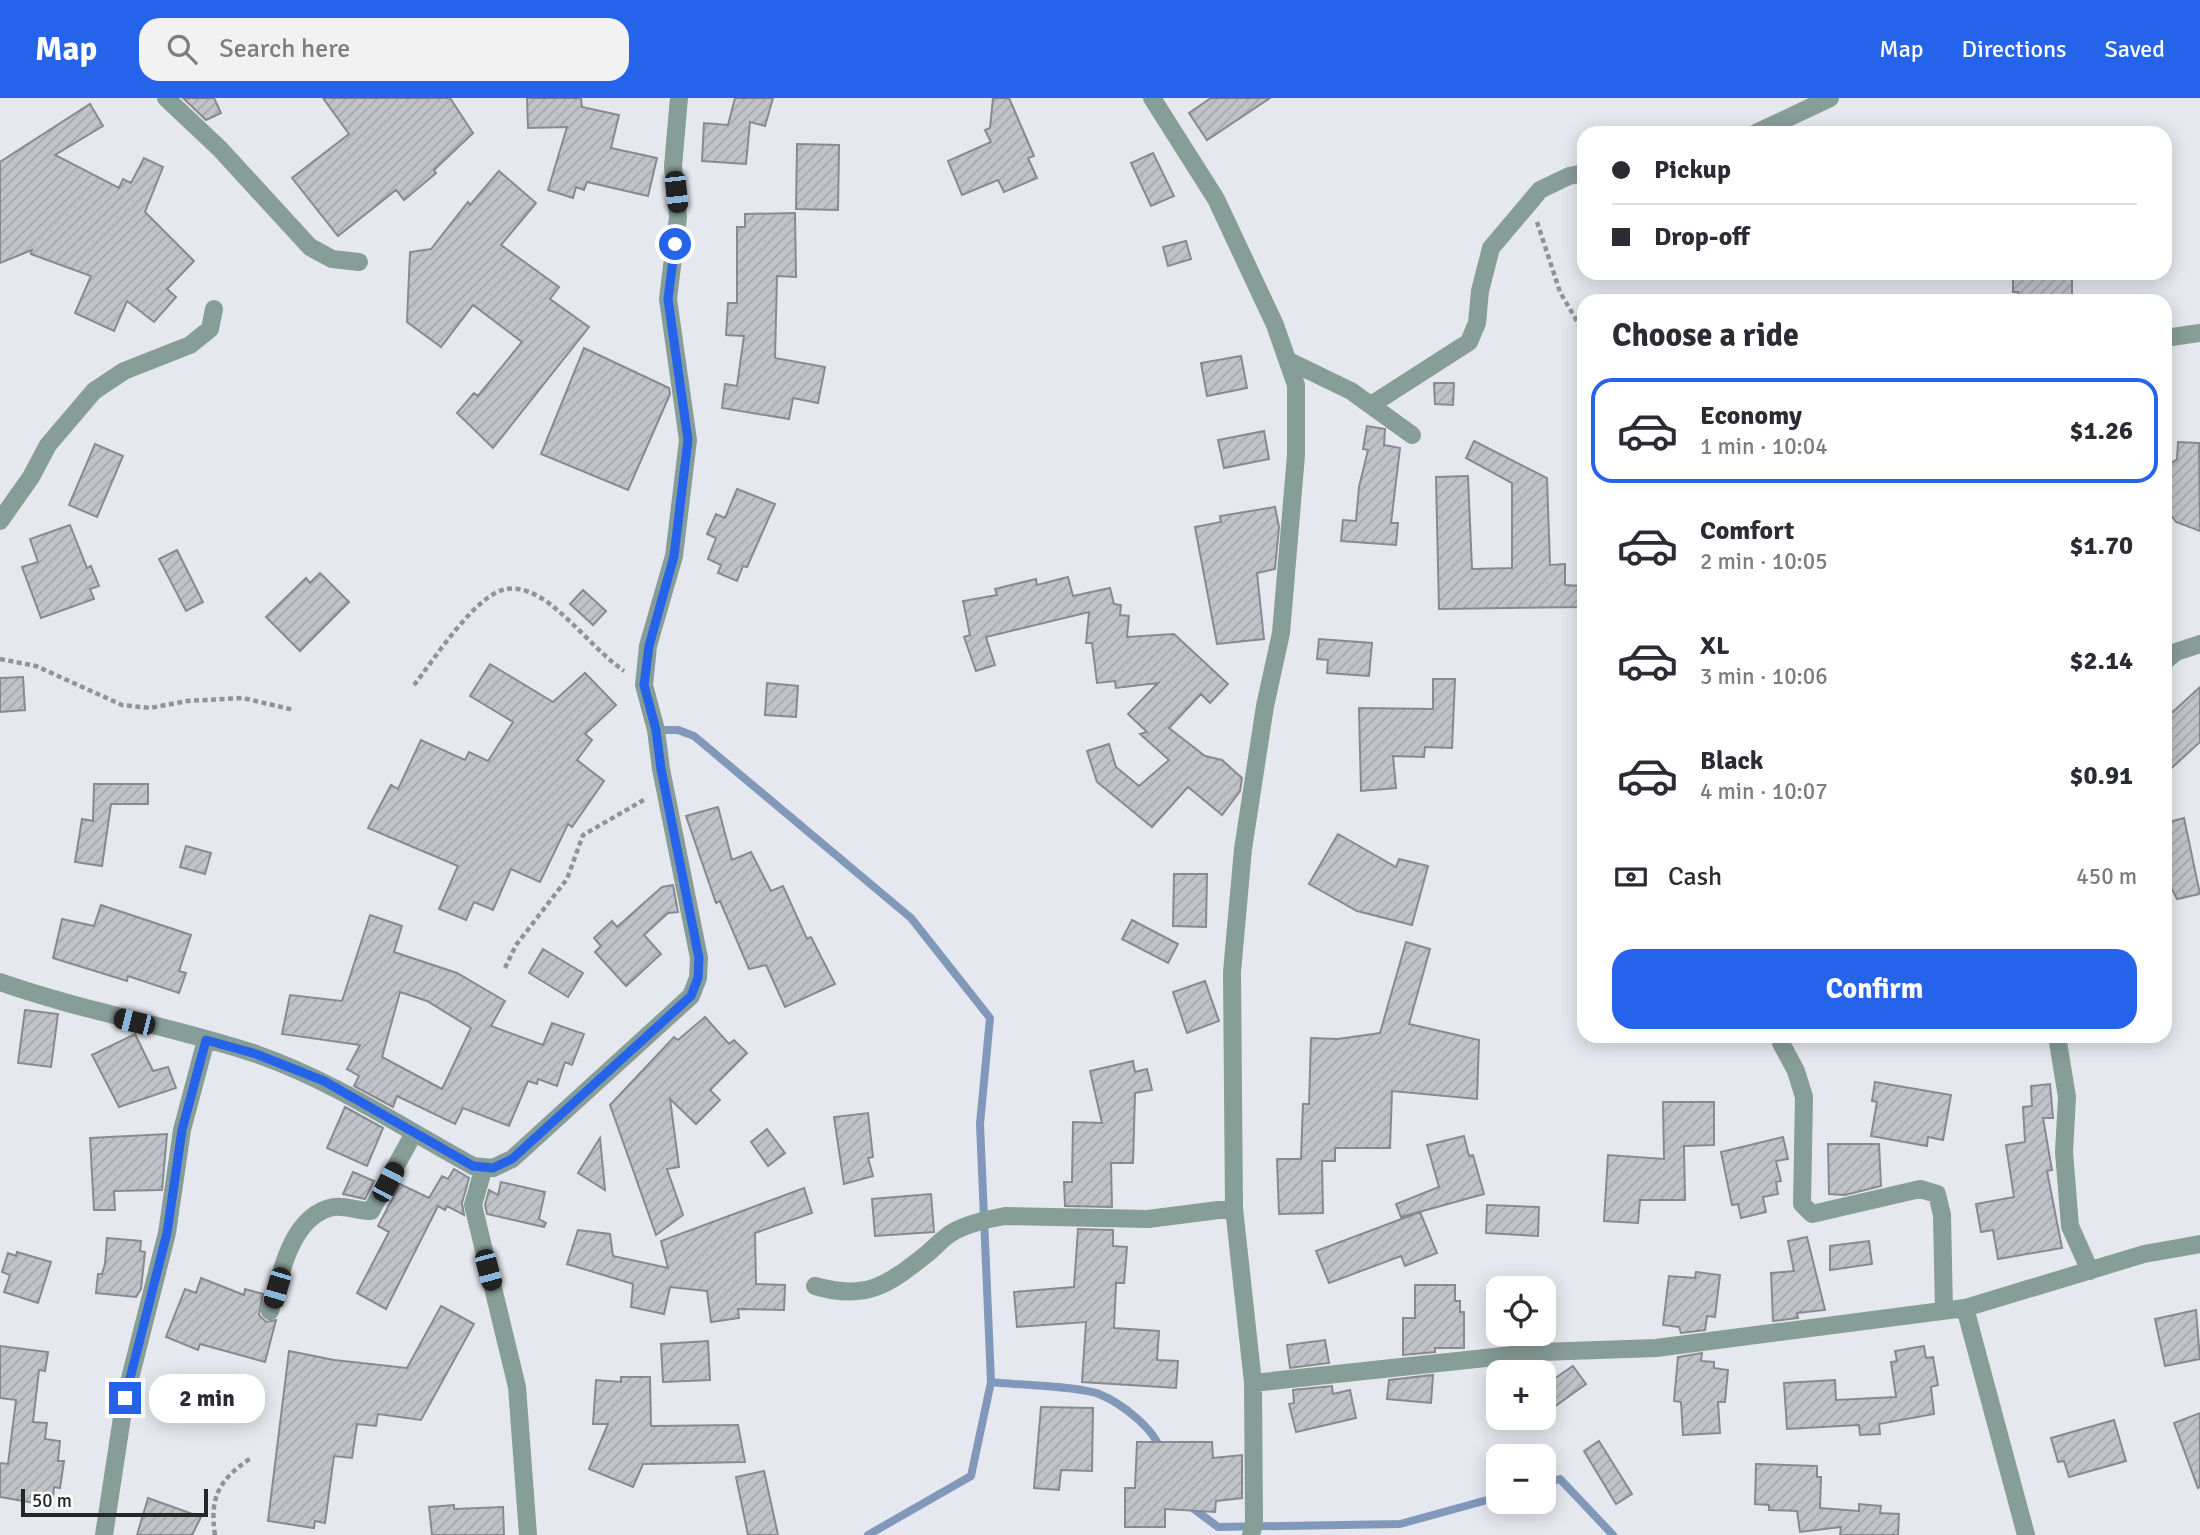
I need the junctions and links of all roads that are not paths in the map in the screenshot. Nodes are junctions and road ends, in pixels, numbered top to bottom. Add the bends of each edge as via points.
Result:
1 (166, 98) edge
2 (679, 98) edge
3 (1152, 98) edge
4 (1830, 98) edge
5 (1771, 126) edge
6 (1577, 174) edge
7 (359, 262) dead end
8 (214, 309) dead end
9 (2200, 333) edge
10 (2172, 337) edge
11 (1289, 361) junction
12 (1371, 405) junction
13 (1412, 435) dead end
14 (1, 514) edge
15 (2200, 644) edge
16 (2172, 655) edge
17 (0, 982) edge
18 (206, 1040) junction
19 (1781, 1043) dead end
20 (2058, 1043) edge
21 (414, 1133) junction
22 (484, 1167) junction
23 (1234, 1208) junction
24 (2200, 1244) edge
25 (2090, 1271) junction
26 (815, 1286) dead end
27 (1965, 1308) junction
28 (1944, 1310) junction
29 (270, 1311) dead end
30 (1253, 1383) junction
31 (104, 1535) edge
32 (528, 1535) edge
33 (1251, 1535) edge
34 (2026, 1535) edge

1 - 7 street via 310,247 332,259
2 - 22 street via 673,166 678,217 668,299 688,440 674,556 649,646 644,685 699,958 698,978 691,996 512,1159
3 - 11 street via 1216,199
4 - 5 street
6 - 12 street via 1540,190 1491,248 1469,342
8 - 14 street via 210,329 190,345 124,370 94,391 48,445 31,477
9 - 10 street
11 - 12 street
11 - 23 street via 1298,421 1282,633 1265,706 1243,849 1232,972
12 - 13 street
15 - 16 street
17 - 18 street via 62,1004
18 - 21 street via 324,1081
18 - 31 street via 182,1130 167,1233 125,1398
19 - 28 street via 1804,1097 1802,1204 1812,1214 1920,1189 1937,1194 1942,1215
20 - 25 street via 2067,1097 2064,1152 2070,1226
21 - 22 street via 473,1166
21 - 29 street via 371,1211 336,1206 309,1221 291,1247
22 - 32 street via 473,1205 517,1387
23 - 26 street via 1148,1219 1005,1216 953,1232 893,1280 866,1291 842,1294
23 - 30 street
24 - 25 street via 2144,1254
25 - 27 street
27 - 28 street
27 - 34 street
28 - 30 street via 1656,1348 1541,1352
30 - 33 street

